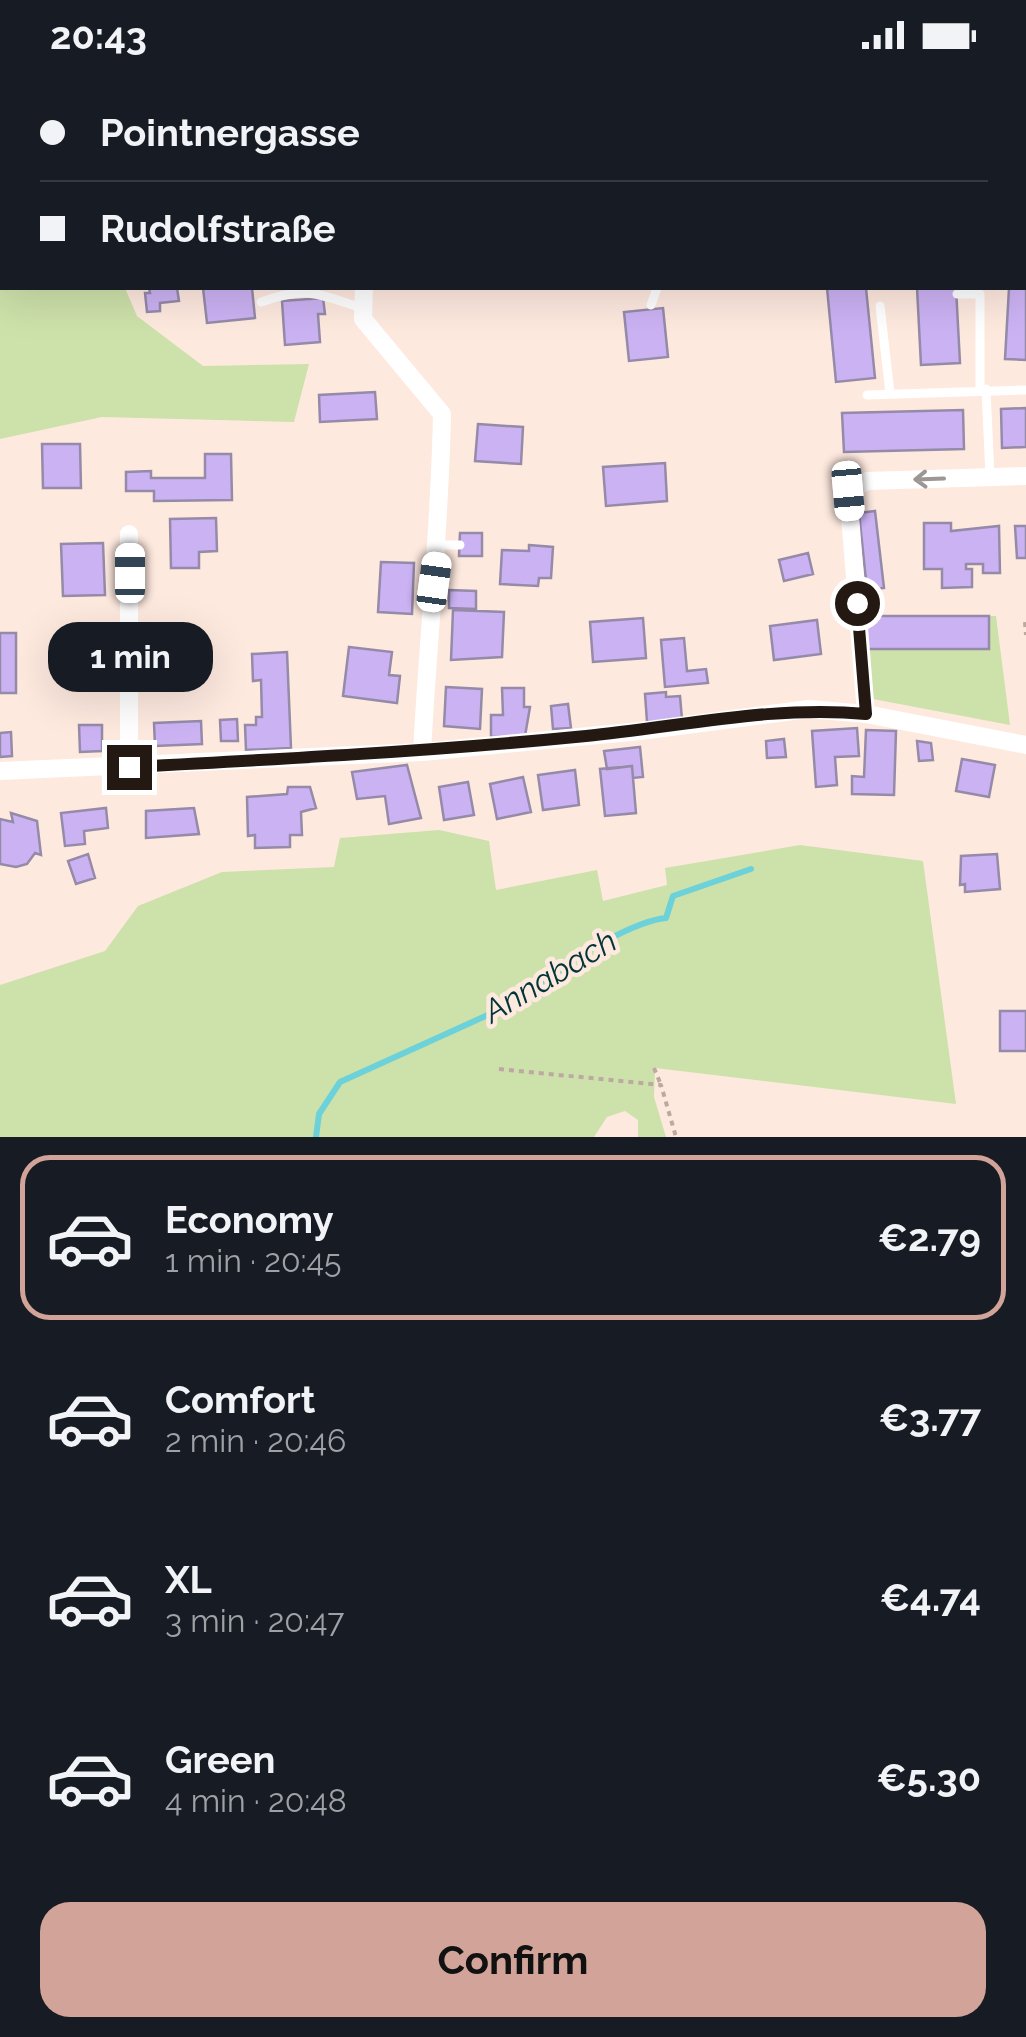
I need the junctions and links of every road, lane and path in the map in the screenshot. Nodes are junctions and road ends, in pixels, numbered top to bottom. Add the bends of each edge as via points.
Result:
1 (364, 290) edge
2 (656, 290) edge
3 (958, 294) dead end
4 (260, 302) dead end
5 (651, 305) dead end
6 (880, 306) dead end
7 (363, 308) junction
8 (873, 357) dead end
9 (886, 357) junction
10 (983, 389) junction
11 (1026, 390) edge
12 (890, 393) junction
13 (867, 395) dead end
14 (1026, 476) edge
15 (990, 478) junction
16 (130, 534) dead end
17 (460, 544) dead end
18 (438, 545) junction
19 (1025, 622) edge
20 (1026, 635) edge
21 (866, 714) junction
22 (1026, 745) edge
23 (422, 752) junction
24 (129, 767) junction
25 (0, 771) edge
26 (654, 1068) dead end
27 (499, 1069) dead end
28 (661, 1085) junction
29 (676, 1137) edge

1 - 7 street
2 - 5 lane
3 - 10 lane via 980,294
4 - 7 lane via 317,291
6 - 9 lane
7 - 18 street via 363,319 442,414
8 - 9 lane
9 - 12 lane
10 - 11 lane
10 - 12 lane
10 - 15 lane
12 - 13 lane
14 - 15 street
15 -> 21 street via 868,481 848,491
16 - 24 street
17 - 18 lane
18 - 23 street
19 - 20 path
21 - 22 street
21 - 23 street via 808,708
23 - 24 street
24 - 25 street
26 - 28 path
27 - 28 path
28 - 29 path

